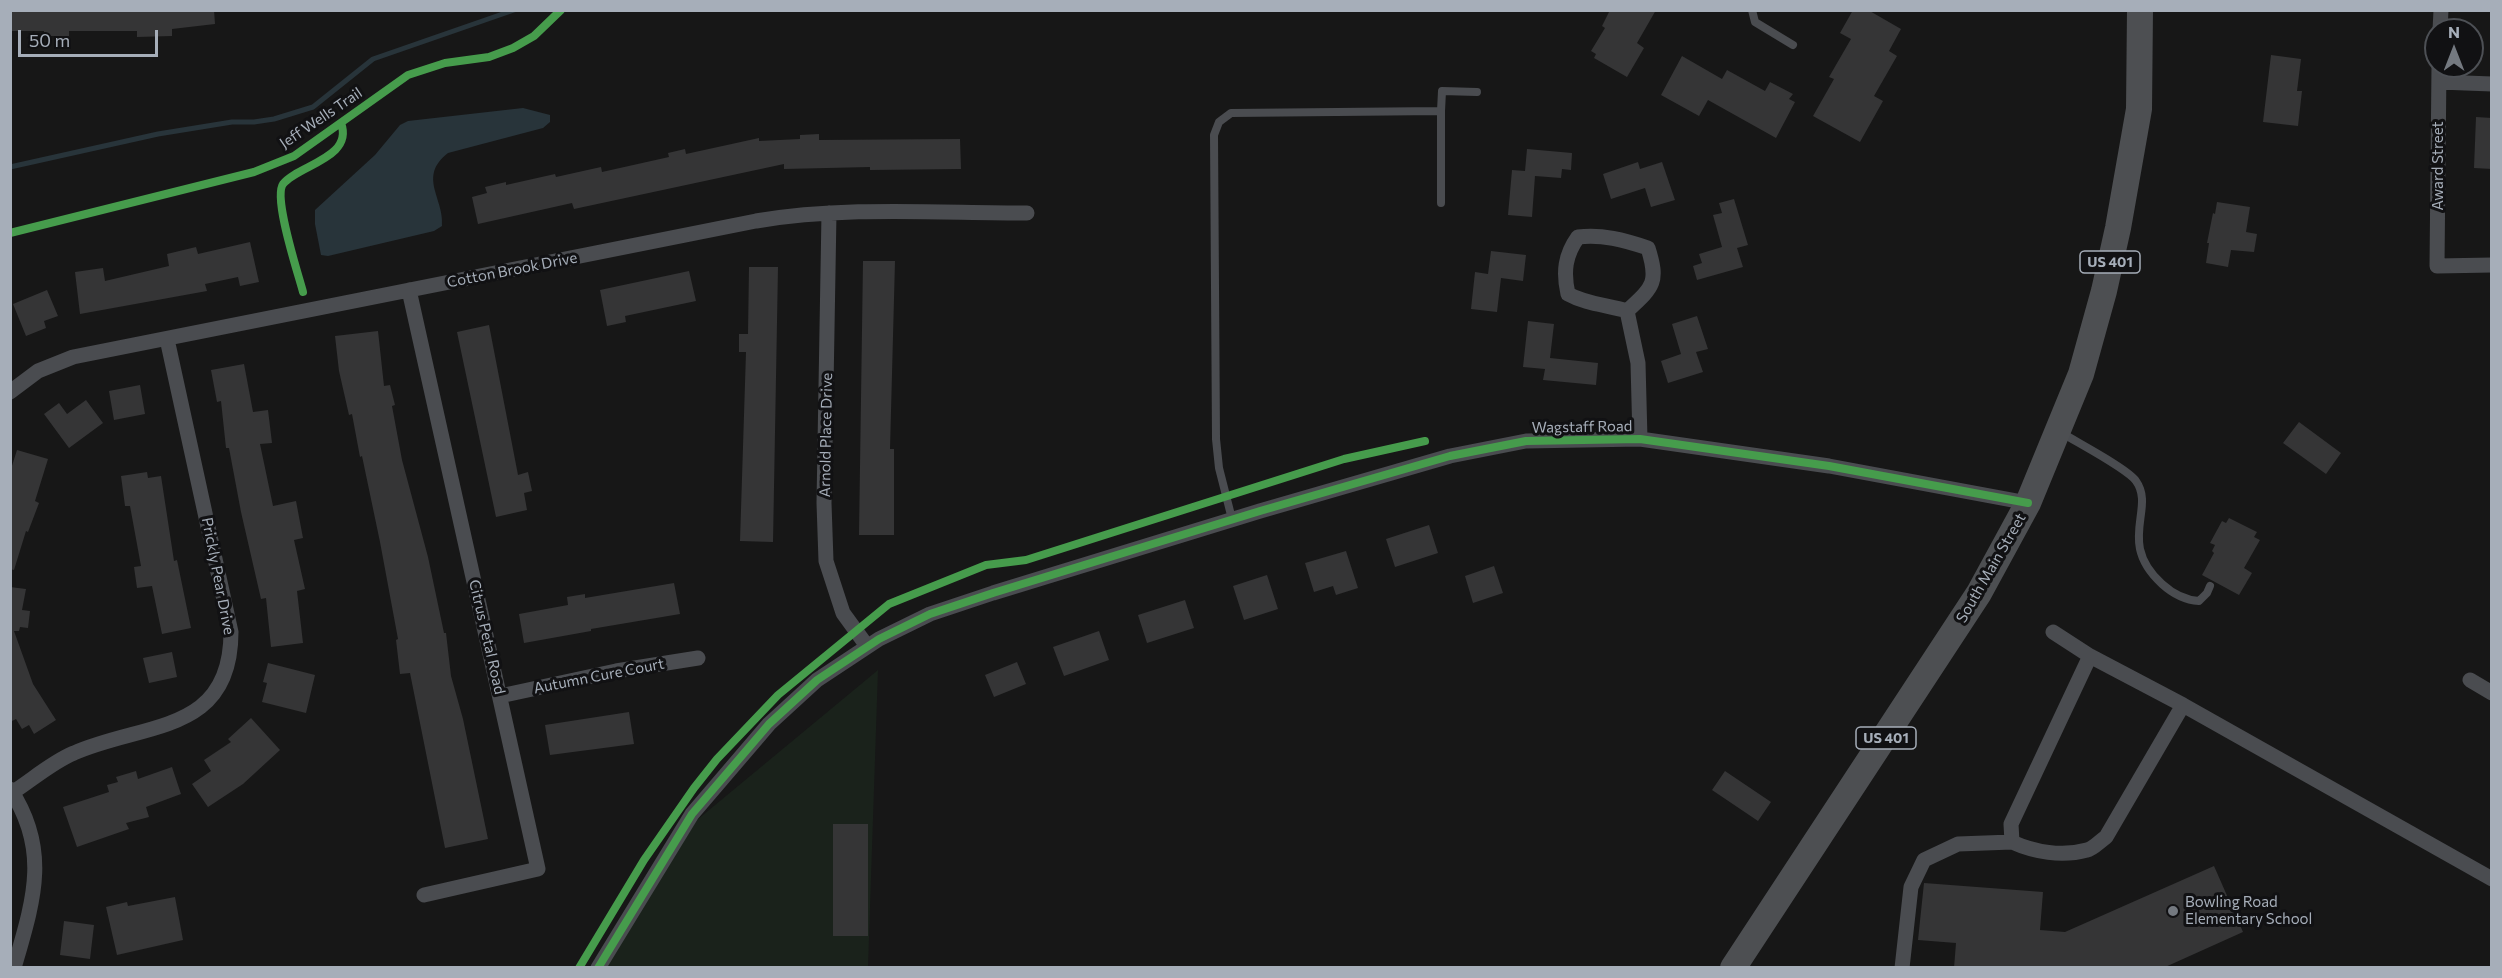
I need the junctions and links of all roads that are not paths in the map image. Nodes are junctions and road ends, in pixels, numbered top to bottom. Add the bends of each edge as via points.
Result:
1 (1752, 10) edge
2 (2140, 10) edge
3 (1793, 45) dead end
4 (2439, 78) edge
5 (2439, 82) junction
6 (2492, 84) edge
7 (1478, 92) dead end
8 (1442, 111) junction
9 (1441, 203) dead end
10 (829, 213) junction
11 (1027, 213) dead end
12 (2492, 265) edge
13 (409, 290) junction
14 (1627, 311) junction
15 (167, 339) junction
16 (10, 392) edge
17 (2058, 430) junction
18 (1640, 439) junction
19 (2028, 503) junction
20 (1232, 519) junction
21 (2210, 586) dead end
22 (2052, 632) dead end
23 (867, 646) junction
24 (2090, 656) junction
25 (698, 658) dead end
26 (2470, 680) dead end
27 (2492, 693) edge
28 (500, 696) junction
29 (2183, 705) junction
30 (12, 791) edge
31 (2012, 842) junction
32 (2492, 879) edge
33 (424, 895) dead end
34 (14, 968) edge
35 (598, 968) edge
36 (1733, 968) edge
37 (1902, 968) edge

1 - 3 lane via 1755,22
2 - 17 highway, South Main Street / US 401 via 2139,109 2118,228 2081,374
4 - 5 street, Award Street
5 - 6 street
5 - 12 street, Award Street via 2437,266
7 - 8 lane via 1442,92
8 - 9 lane
8 - 20 lane via 1231,113 1219,122 1214,135 1216,439
10 - 11 street, Cotton Brook Drive
10 - 13 street, Cotton Brook Drive via 756,221
10 - 23 street, Arnold Place Drive via 826,561 843,613
13 - 15 street, Cotton Brook Drive
13 - 28 street, Citrus Petal Road
14 - 14 street via 1650,290 1654,268 1648,248 1594,235 1578,237 1568,251 1568,294
14 - 18 street via 1638,363
15 - 16 street, Cotton Brook Drive via 74,357 39,371
15 - 30 street, Prickly Pear Drive via 231,632 225,674 201,707 176,722 72,753
17 - 19 highway, South Main Street / US 401
17 - 21 lane via 2138,482 2142,494 2138,541 2150,573 2171,592 2188,600 2199,601
18 - 19 street, Wagstaff Road via 1828,466
18 - 20 street, Wagstaff Road via 1526,441 1450,456
19 - 36 highway, South Main Street / US 401 via 1979,594
20 - 23 street, Wagstaff Road via 993,592 930,614
22 - 24 street
23 - 35 street, Wagstaff Road via 818,680 769,724 729,769 692,814
24 - 29 street
24 - 31 street via 2011,824
25 - 28 street, Autumn Cure Court
26 - 27 street
28 - 33 street, Citrus Petal Road via 538,869
29 - 31 street via 2106,837 2088,850 2059,853 2028,849
29 - 32 street
30 - 34 street via 34,839 37,865 33,901
31 - 37 street via 1958,844 1924,860 1911,887

